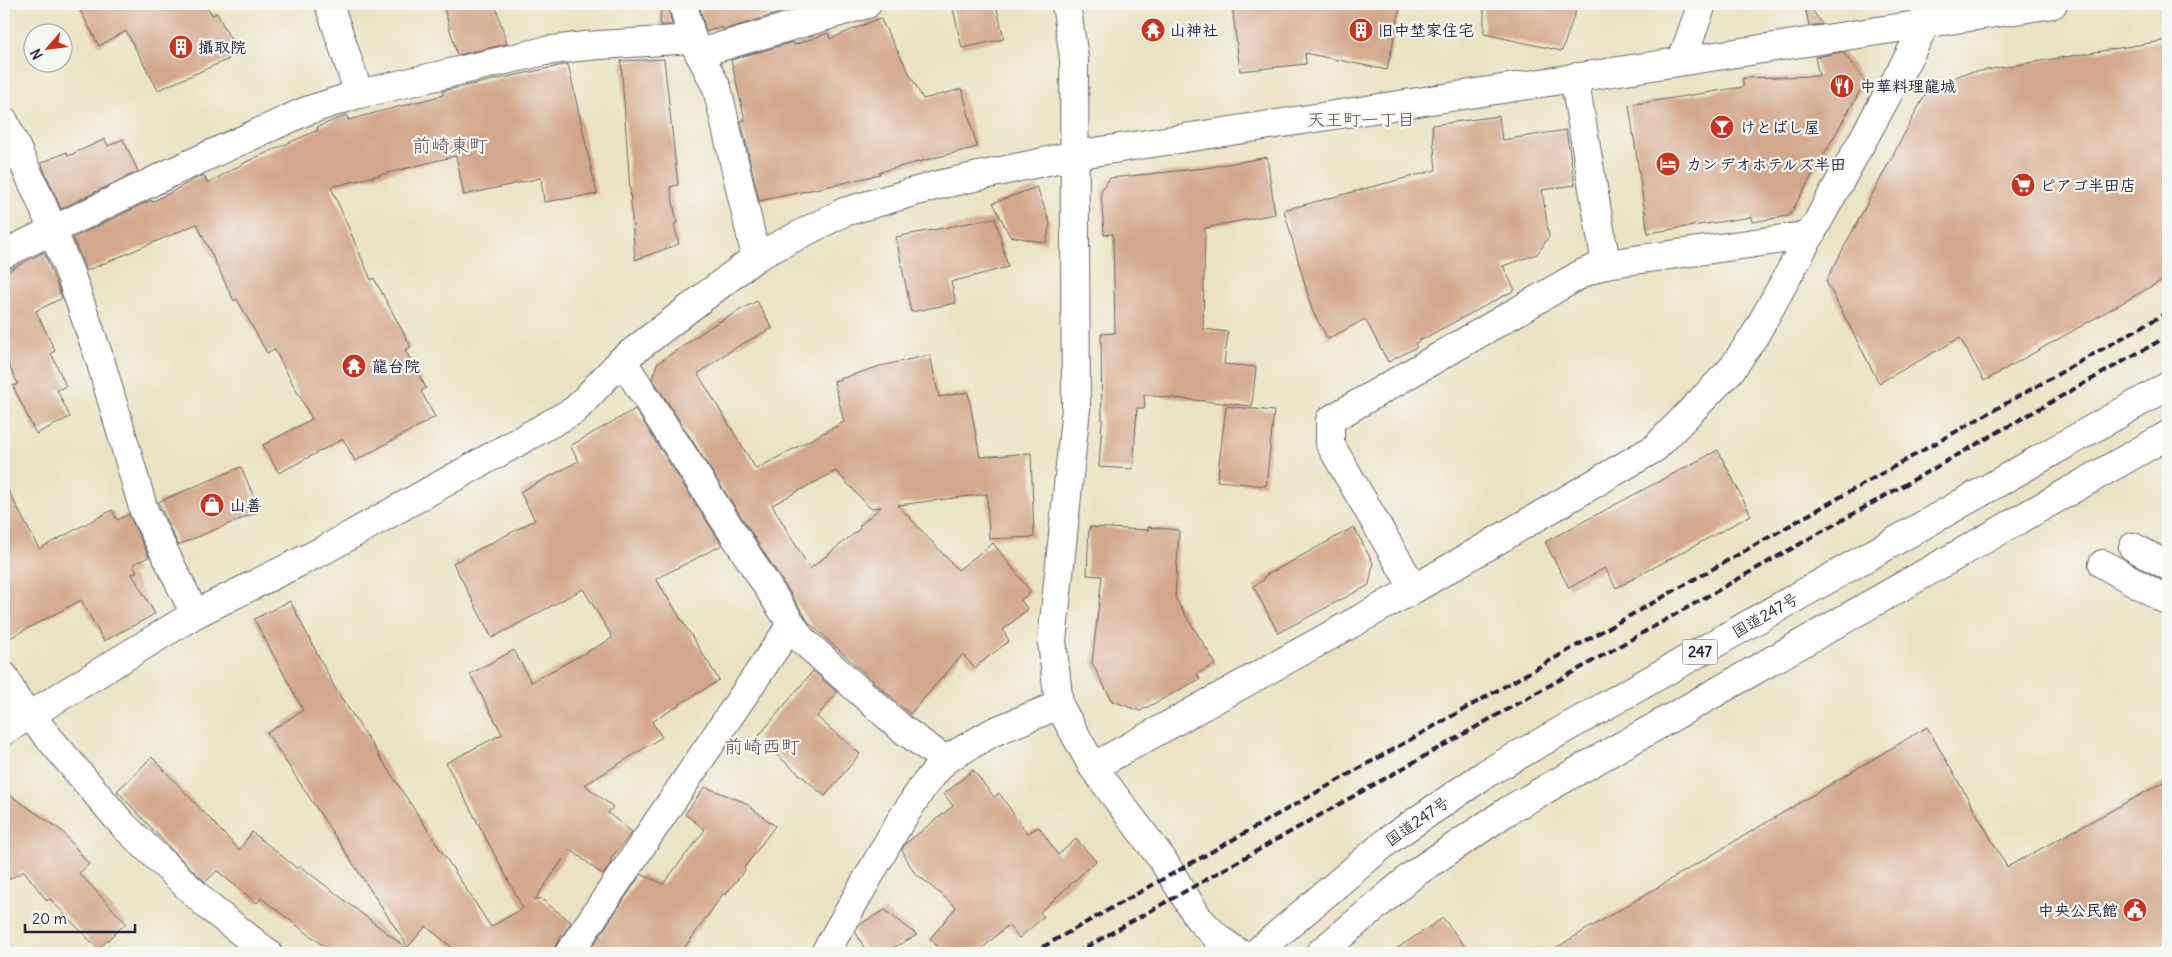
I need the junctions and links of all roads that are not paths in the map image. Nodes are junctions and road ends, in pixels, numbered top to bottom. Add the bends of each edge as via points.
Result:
1 (329, 4) edge
2 (683, 4) edge
3 (866, 4) edge
4 (1066, 4) edge
5 (1702, 4) edge
6 (2053, 4) edge
7 (1930, 13) edge
8 (696, 46) junction
9 (1682, 60) junction
10 (1574, 77) junction
11 (359, 94) junction
12 (4, 120) edge
13 (1075, 155) junction
14 (52, 229) junction
15 (1811, 234) junction
16 (4, 254) edge
17 (756, 258) junction
18 (1606, 264) junction
19 (622, 360) junction
20 (2168, 386) edge
21 (2168, 434) edge
22 (2133, 547) dead end
23 (2102, 564) dead end
24 (2168, 566) edge
25 (1414, 589) junction
26 (2168, 600) edge
27 (195, 614) junction
28 (790, 625) junction
29 (4, 676) edge
30 (1059, 705) junction
31 (30, 715) junction
32 (4, 731) edge
33 (945, 760) junction
34 (1092, 767) junction
35 (268, 953) edge
36 (569, 953) edge
37 (825, 953) edge
38 (1239, 953) edge
39 (1256, 953) edge
40 (1320, 953) edge

1 - 11 main road
2 - 8 main road
3 - 8 main road
4 - 13 main road via 1074,58
5 - 9 main road
6 - 7 main road
7 - 9 main road via 1887,30
7 - 15 main road
8 - 11 main road via 585,46 545,51
8 - 17 main road via 717,88
9 - 10 main road
10 - 13 main road
10 - 18 main road
11 - 14 main road via 306,111
12 - 14 main road
13 - 17 main road via 938,184 844,212
13 - 30 main road via 1076,408 1052,641
14 - 16 main road
14 - 27 main road via 101,363 144,511
15 - 18 main road
15 - 25 main road via 1755,336 1736,363 1656,448
17 - 19 main road
18 - 25 main road via 1583,273 1330,420 1330,444
19 - 27 main road via 575,410 324,550
19 - 28 main road
20 - 39 main road, 国道247号 / 247 via 1487,773 1390,838
21 - 40 main road, 247 via 1509,810 1414,874
22 - 24 main road
23 - 26 main road
25 - 34 main road
27 - 31 main road
28 - 33 main road via 801,639 901,728
28 - 36 main road
29 - 31 main road via 15,698
30 - 33 main road via 993,732
30 - 34 main road
31 - 32 main road
31 - 35 main road via 123,825 209,907
33 - 37 main road via 898,825
34 - 38 main road via 1162,859 1199,919

